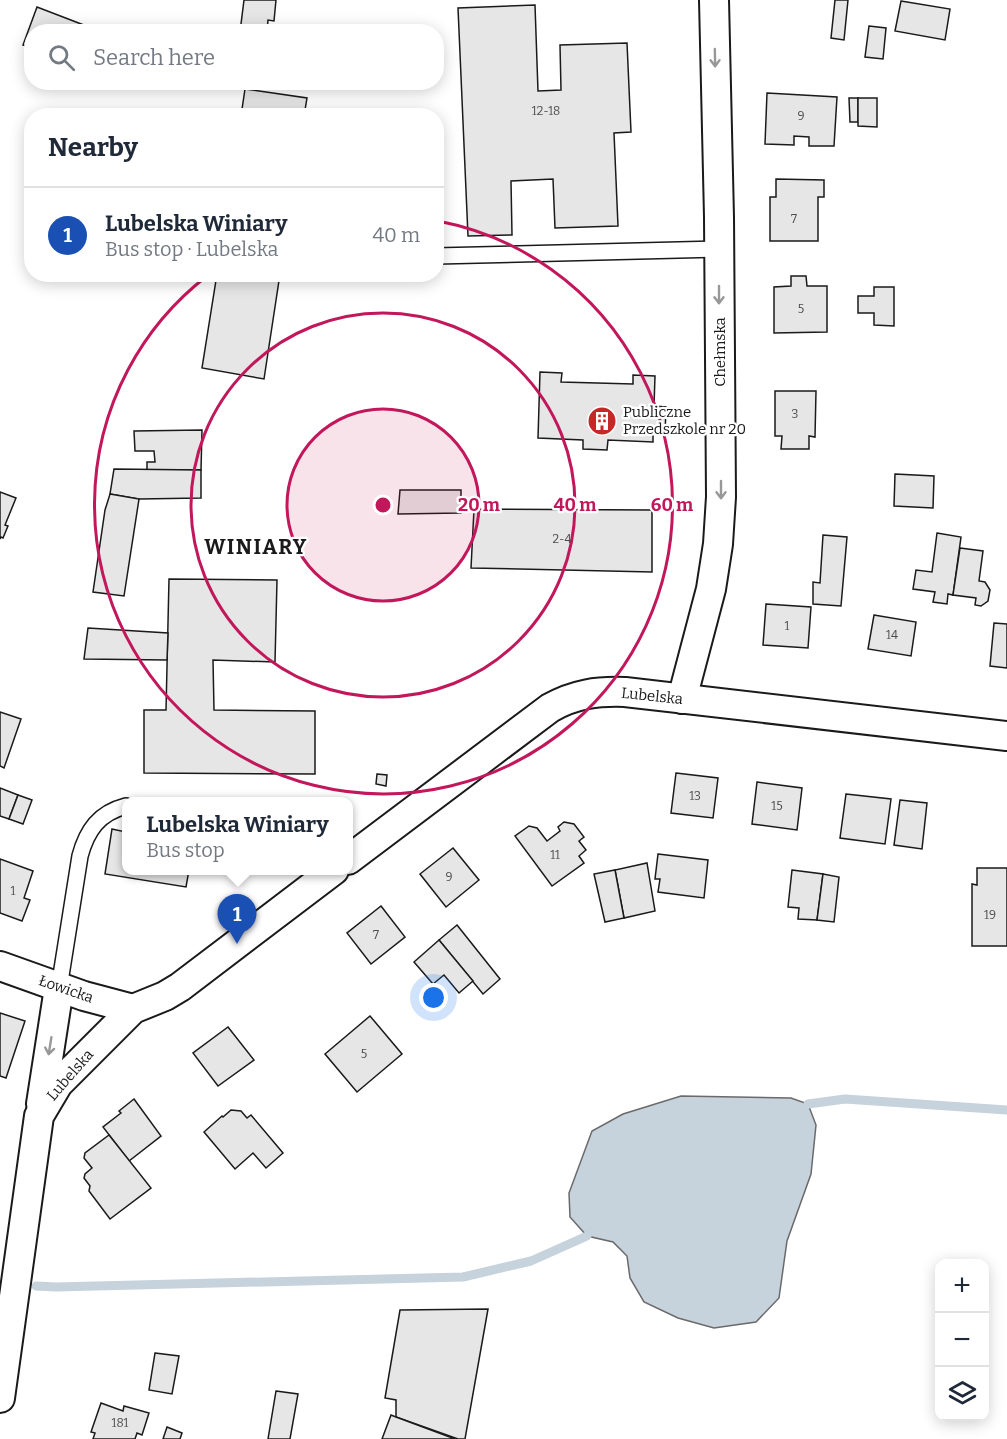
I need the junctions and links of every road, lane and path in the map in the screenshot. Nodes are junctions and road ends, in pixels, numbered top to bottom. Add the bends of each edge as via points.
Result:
1 (714, 0) edge
2 (719, 249) junction
3 (444, 256) edge
4 (682, 699) junction
5 (1007, 736) edge
6 (122, 807) edge
7 (353, 854) edge
8 (326, 875) edge
9 (0, 966) edge
10 (59, 988) junction
11 (133, 1009) junction
12 (39, 1116) junction
13 (0, 1398) edge

1 -> 2 street, Chełmska
2 - 3 lane
2 -> 4 street, Chełmska via 718,544 711,590
4 - 5 street, Lubelska
4 - 7 street, Lubelska via 601,691 566,699
6 - 10 lane via 100,818 84,841
8 - 11 street, Lubelska via 180,987
9 - 10 street, Łowicka
10 - 11 street, Łowicka
10 -> 12 street
11 - 12 street, Lubelska via 58,1084
12 - 13 street, Lubelska

